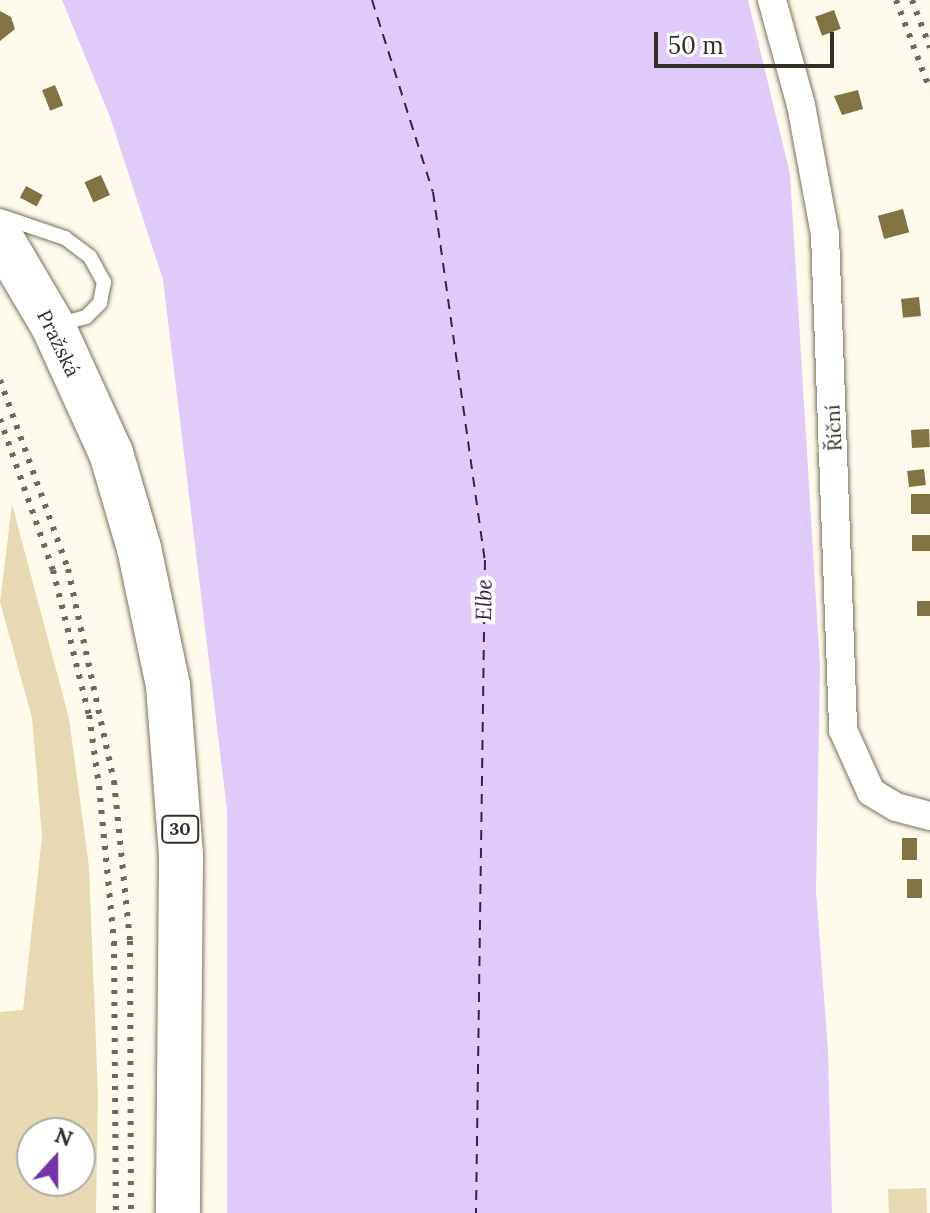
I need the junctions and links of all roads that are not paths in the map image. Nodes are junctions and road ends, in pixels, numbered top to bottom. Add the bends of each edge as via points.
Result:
1 (772, 0) edge
2 (0, 216) edge
3 (0, 236) edge
4 (53, 326) junction
5 (930, 816) edge
6 (178, 1213) edge

1 - 5 street, Říční via 801,105 825,235 843,730 871,792 896,807
2 - 4 lane via 65,238 90,257 104,282 100,303 86,317
3 - 4 main road, Pražská / 30
4 - 6 main road, Pražská / 30 via 111,453 155,617 178,794

